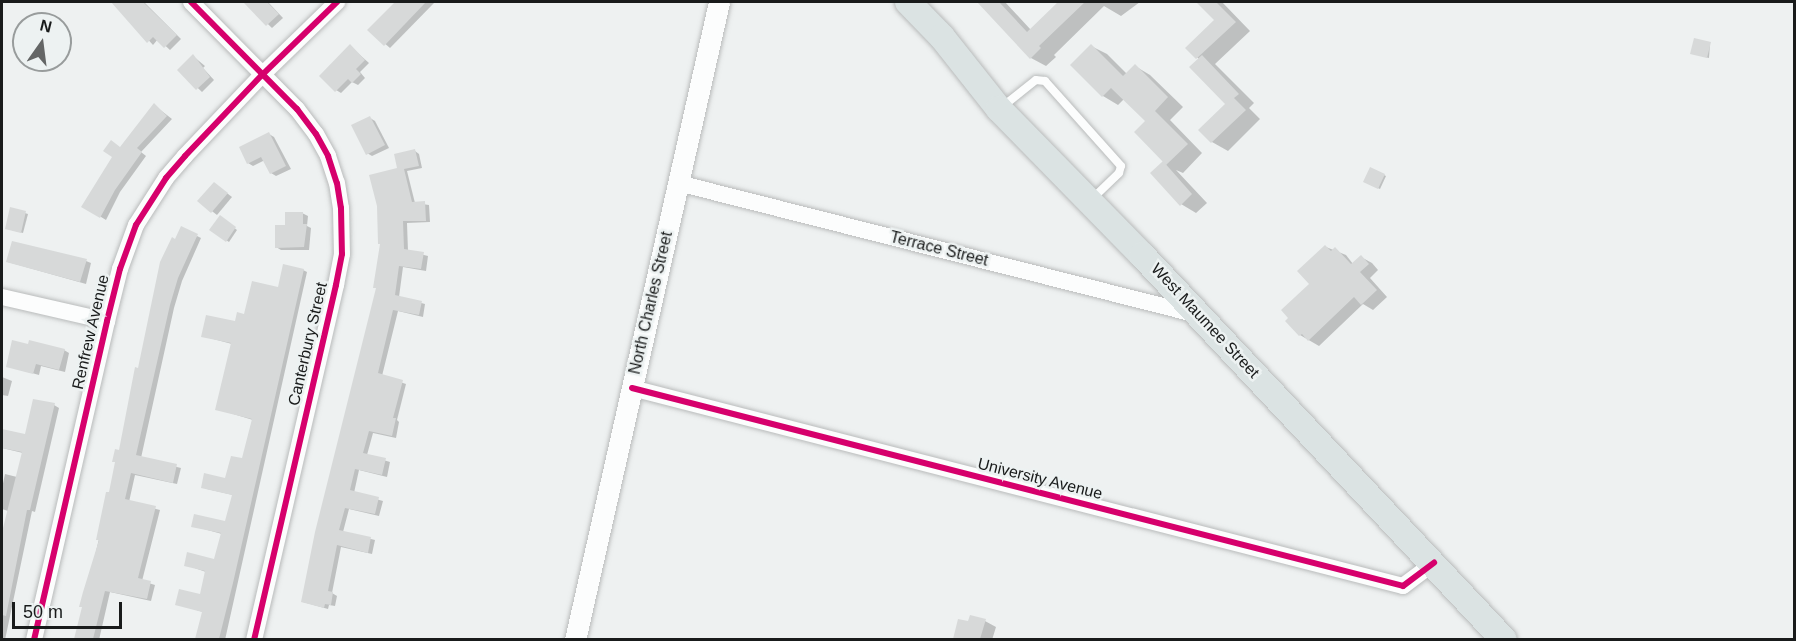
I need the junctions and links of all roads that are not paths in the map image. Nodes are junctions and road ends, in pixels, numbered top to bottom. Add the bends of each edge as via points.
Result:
1 (191, 2) edge
2 (337, 2) edge
3 (719, 2) edge
4 (908, 2) edge
5 (262, 75) junction
6 (999, 109) junction
7 (678, 183) junction
8 (1089, 201) junction
9 (2, 297) edge
10 (1199, 315) junction
11 (107, 321) junction
12 (632, 388) junction
13 (1434, 563) junction
14 (258, 638) edge
15 (1498, 638) edge
16 (34, 639) edge
17 (575, 639) edge

1 - 5 street, Canterbury Street
2 - 5 street, Renfrew Avenue
3 - 7 street, North Charles Street
4 - 6 main road, West Maumee Street via 942,37
5 - 11 street, Renfrew Avenue via 185,156 148,203 127,245
5 - 14 street, Canterbury Street via 297,109 328,156 337,183 343,234 333,297
6 - 8 main road, West Maumee Street
6 - 8 lane via 1036,80 1045,81 1121,166 1119,173
7 - 10 street, Terrace Street
7 - 12 street, North Charles Street
8 - 10 main road, West Maumee Street
9 - 11 street
10 - 13 main road, West Maumee Street
11 - 16 street, Renfrew Avenue
12 - 13 street, University Avenue via 1403,586
12 - 17 street, North Charles Street
13 - 15 main road, West Maumee Street

